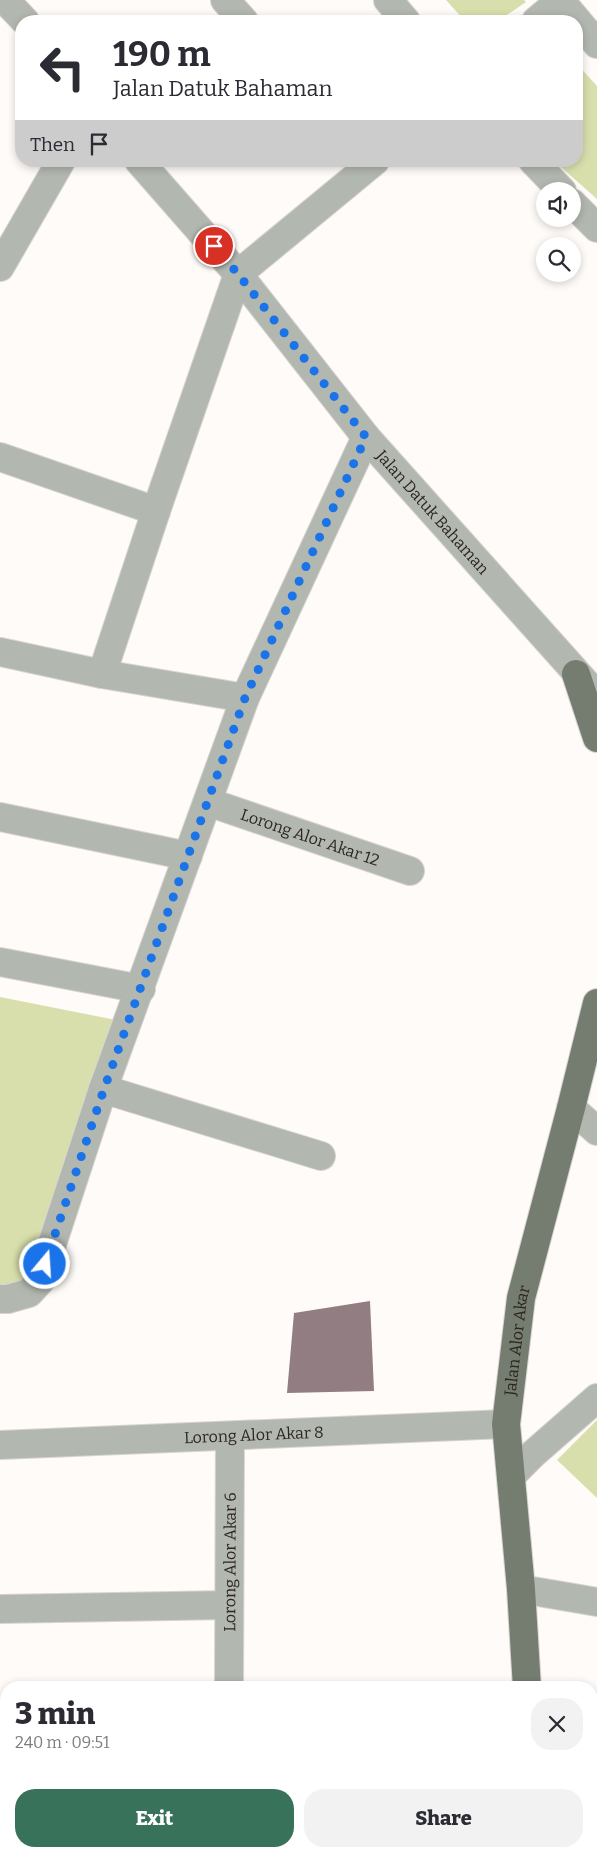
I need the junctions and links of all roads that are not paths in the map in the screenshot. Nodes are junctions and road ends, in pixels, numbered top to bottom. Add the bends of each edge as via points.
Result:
1 (5, 0) edge
2 (225, 0) edge
3 (388, 0) edge
4 (560, 0) edge
5 (19, 15) edge
6 (239, 15) edge
7 (401, 15) edge
8 (543, 15) edge
9 (573, 15) edge
10 (583, 27) edge
11 (597, 44) edge
12 (58, 167) edge
13 (144, 167) edge
14 (365, 167) edge
15 (539, 167) edge
16 (553, 182) edge
17 (581, 212) edge
18 (597, 228) edge
19 (0, 267) edge
20 (238, 274) junction
21 (366, 437) junction
22 (0, 457) edge
23 (156, 511) junction
24 (0, 652) edge
25 (102, 674) junction
26 (576, 674) junction
27 (597, 696) edge
28 (245, 698) junction
29 (597, 738) edge
30 (208, 802) junction
31 (0, 817) edge
32 (188, 856) junction
33 (410, 871) dead end
34 (0, 962) edge
35 (141, 989) junction
36 (597, 1003) edge
37 (104, 1089) junction
38 (571, 1108) junction
39 (597, 1131) edge
40 (321, 1156) dead end
41 (0, 1299) edge
42 (597, 1398) edge
43 (506, 1424) junction
44 (230, 1436) junction
45 (0, 1445) edge
46 (511, 1476) junction
47 (522, 1589) junction
48 (597, 1602) edge
49 (229, 1605) junction
50 (0, 1609) edge
51 (229, 1681) edge
52 (527, 1681) edge

1 - 5 street
2 - 6 street
3 - 7 street
4 - 8 street
4 - 9 street
10 - 11 street
12 - 19 street
13 - 20 street, Jalan Datuk Bahaman
14 - 20 street
15 - 16 street
17 - 18 street
20 - 21 street, Jalan Datuk Bahaman
20 - 23 street
21 - 26 street, Jalan Datuk Bahaman
21 - 28 street
22 - 23 street
23 - 25 street
24 - 25 street
25 - 28 street
26 - 27 street, Jalan Datuk Bahaman
26 - 29 main road
28 - 30 street
30 - 32 street
30 - 33 street, Lorong Alor Akar 12
31 - 32 street
32 - 35 street
34 - 35 street
35 - 37 street
36 - 38 main road, Jalan Alor Akar
37 - 40 street
37 - 41 street via 40,1281 29,1293
38 - 39 street
38 - 43 main road, Jalan Alor Akar via 521,1298
42 - 46 street
43 - 44 street, Lorong Alor Akar 8
43 - 46 main road, Jalan Alor Akar
44 - 45 street, Lorong Alor Akar 8
44 - 49 street, Lorong Alor Akar 6
46 - 47 main road, Jalan Alor Akar
47 - 48 street
47 - 52 main road, Jalan Alor Akar
49 - 50 street
49 - 51 street, Lorong Alor Akar 6

